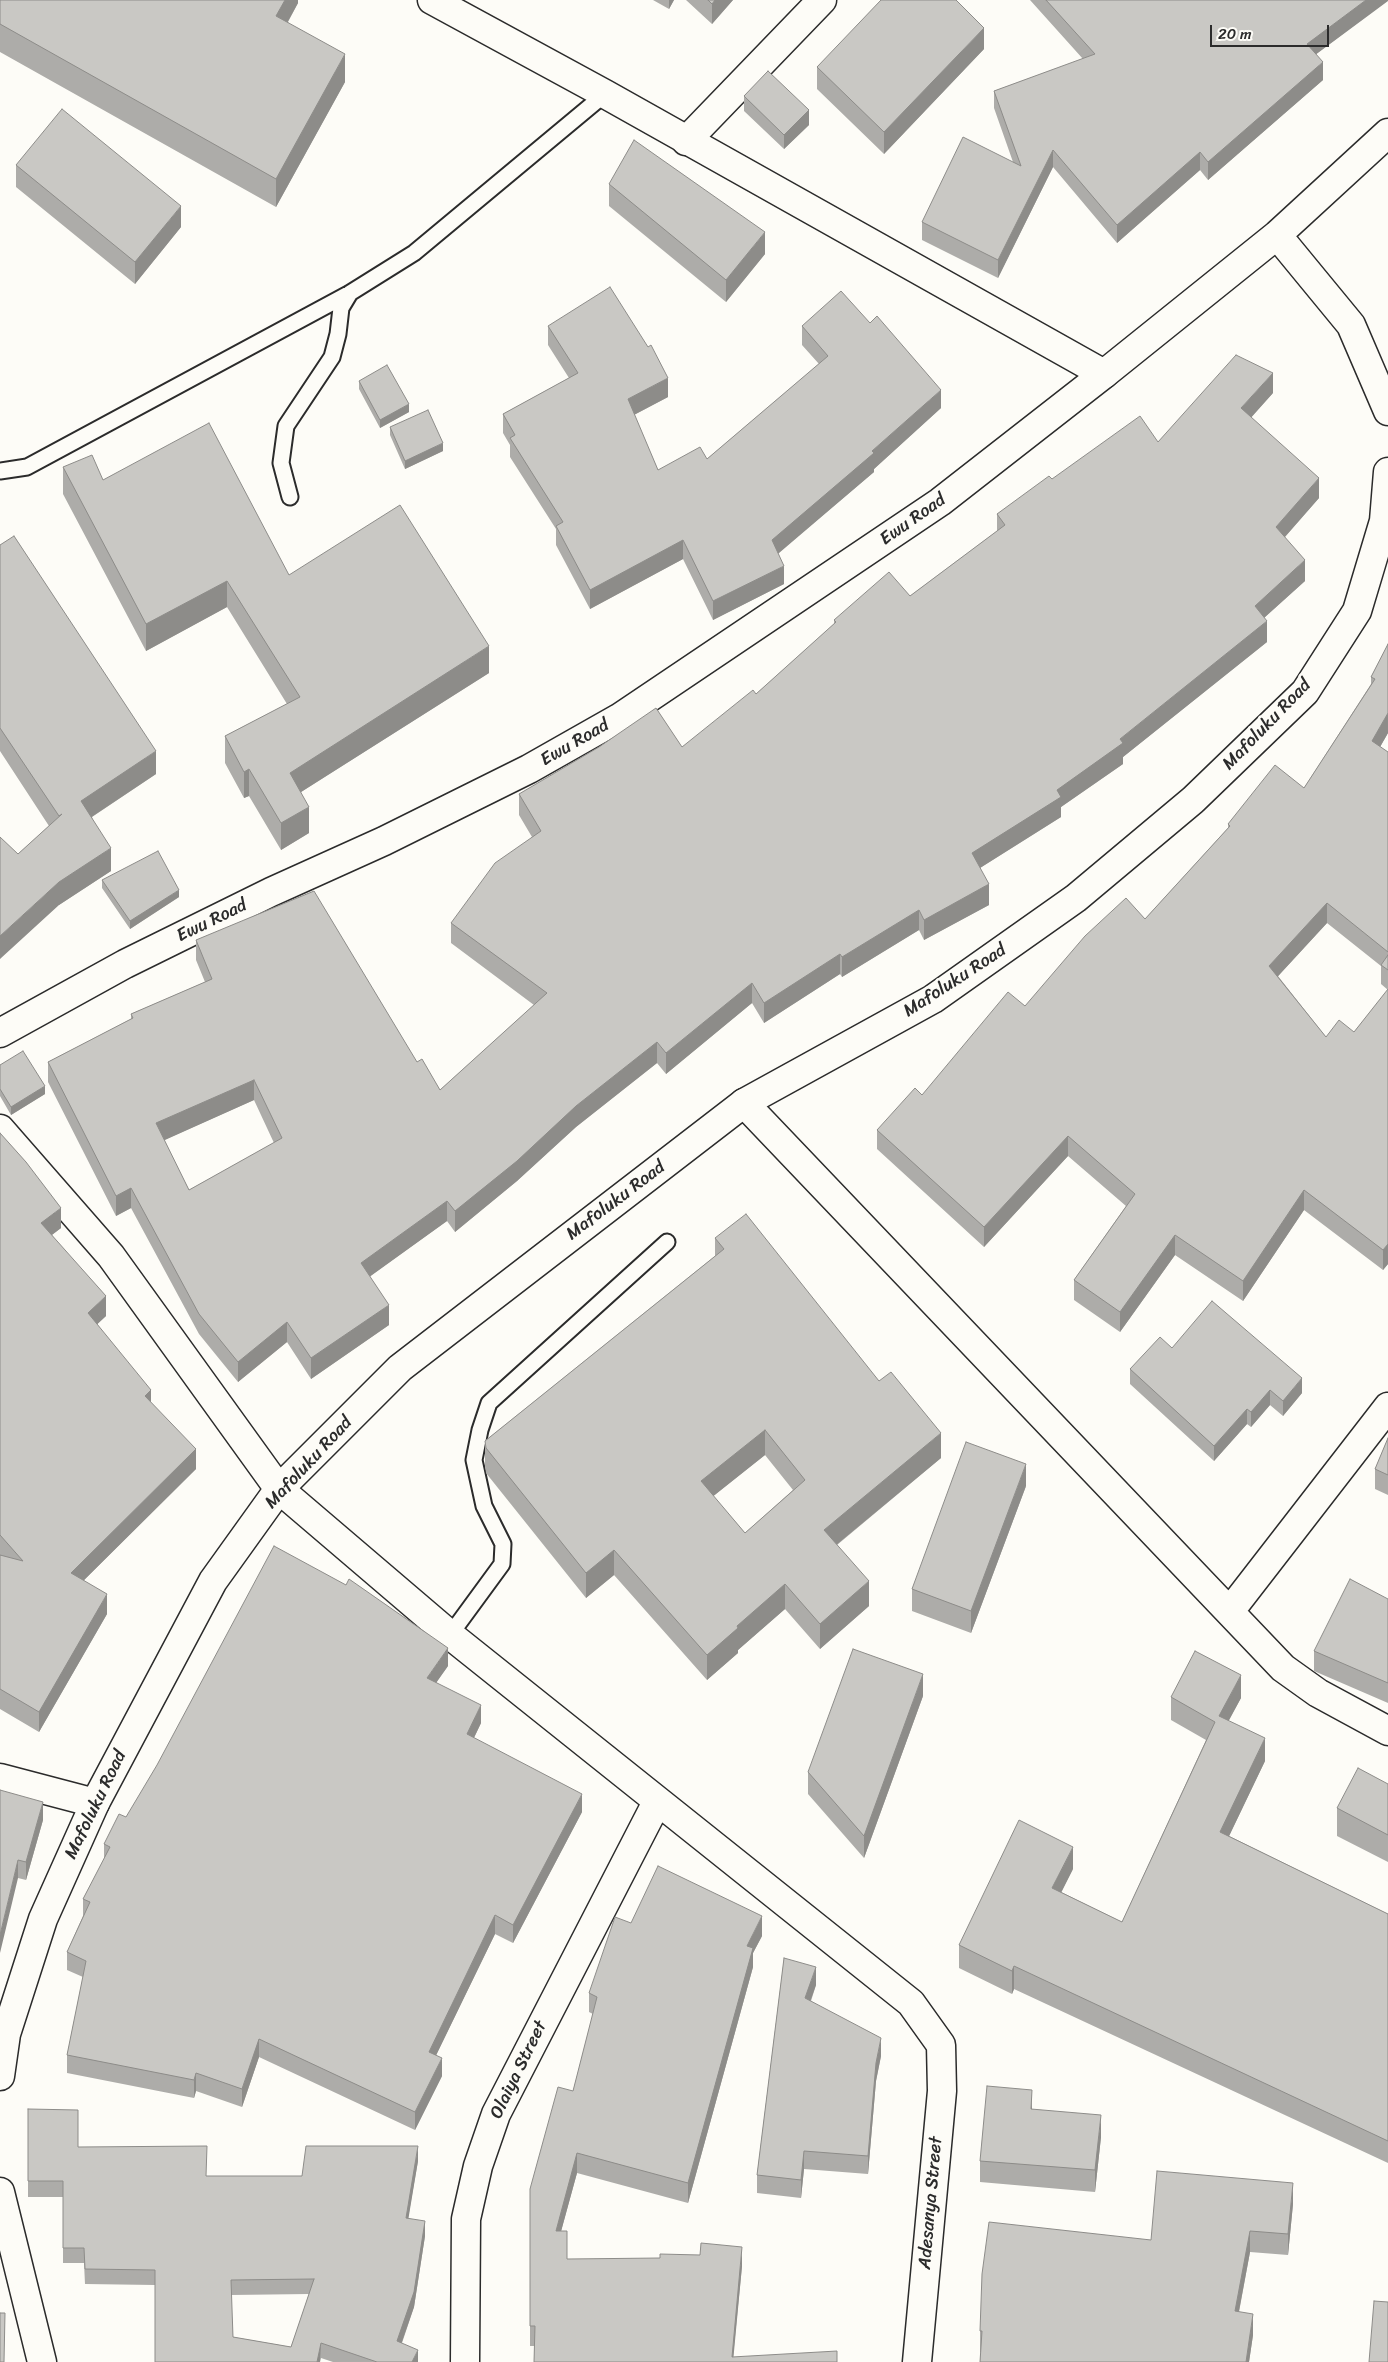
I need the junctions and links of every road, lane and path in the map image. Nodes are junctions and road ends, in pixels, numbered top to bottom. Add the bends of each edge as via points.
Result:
1 (432, 0) edge
2 (822, 0) edge
3 (605, 94) junction
4 (1388, 133) edge
5 (686, 141) junction
6 (1277, 235) junction
7 (350, 293) junction
8 (1104, 374) junction
9 (1388, 411) edge
10 (0, 471) edge
11 (1388, 472) edge
12 (290, 497) dead end
13 (0, 1033) edge
14 (744, 1103) junction
15 (0, 1130) edge
16 (667, 1242) dead end
17 (1388, 1407) edge
18 (279, 1489) junction
19 (1230, 1611) junction
20 (450, 1635) junction
21 (1388, 1731) edge
22 (0, 1778) edge
23 (657, 1802) junction
24 (95, 1803) junction
25 (0, 2076) edge
26 (0, 2192) edge
27 (42, 2362) edge
28 (465, 2362) edge
29 (917, 2362) edge

1 - 3 street
2 - 5 street
3 - 5 street
3 - 7 lane via 414,253
4 - 6 street, Ewu Road
5 - 8 street
6 - 8 street, Ewu Road
6 - 9 street via 1351,325
7 - 10 lane via 27,467
7 - 12 lane via 341,308 332,357 286,426 281,463
8 - 13 street, Ewu Road via 940,502 619,718 529,769 134,960
11 - 14 street, Mafoluku Road via 1384,522 1357,610 1305,692 1193,800 1076,898 933,999
14 - 18 street, Mafoluku Road via 400,1368
14 - 19 street
15 - 18 street via 111,1256
16 - 20 lane via 489,1404 474,1460 484,1506 503,1544 502,1564
17 - 19 street
18 - 20 street
18 - 24 street, Mafoluku Road via 213,1581
19 - 21 street via 1283,1668 1318,1693
20 - 23 street
22 - 24 street
23 - 28 street, Olaiya Street via 496,2114 478,2166 466,2219
23 - 29 street, Adesanya Street via 911,2003 941,2045 942,2091
24 - 25 street, Mafoluku Road via 43,1919 6,2034
26 - 27 street

